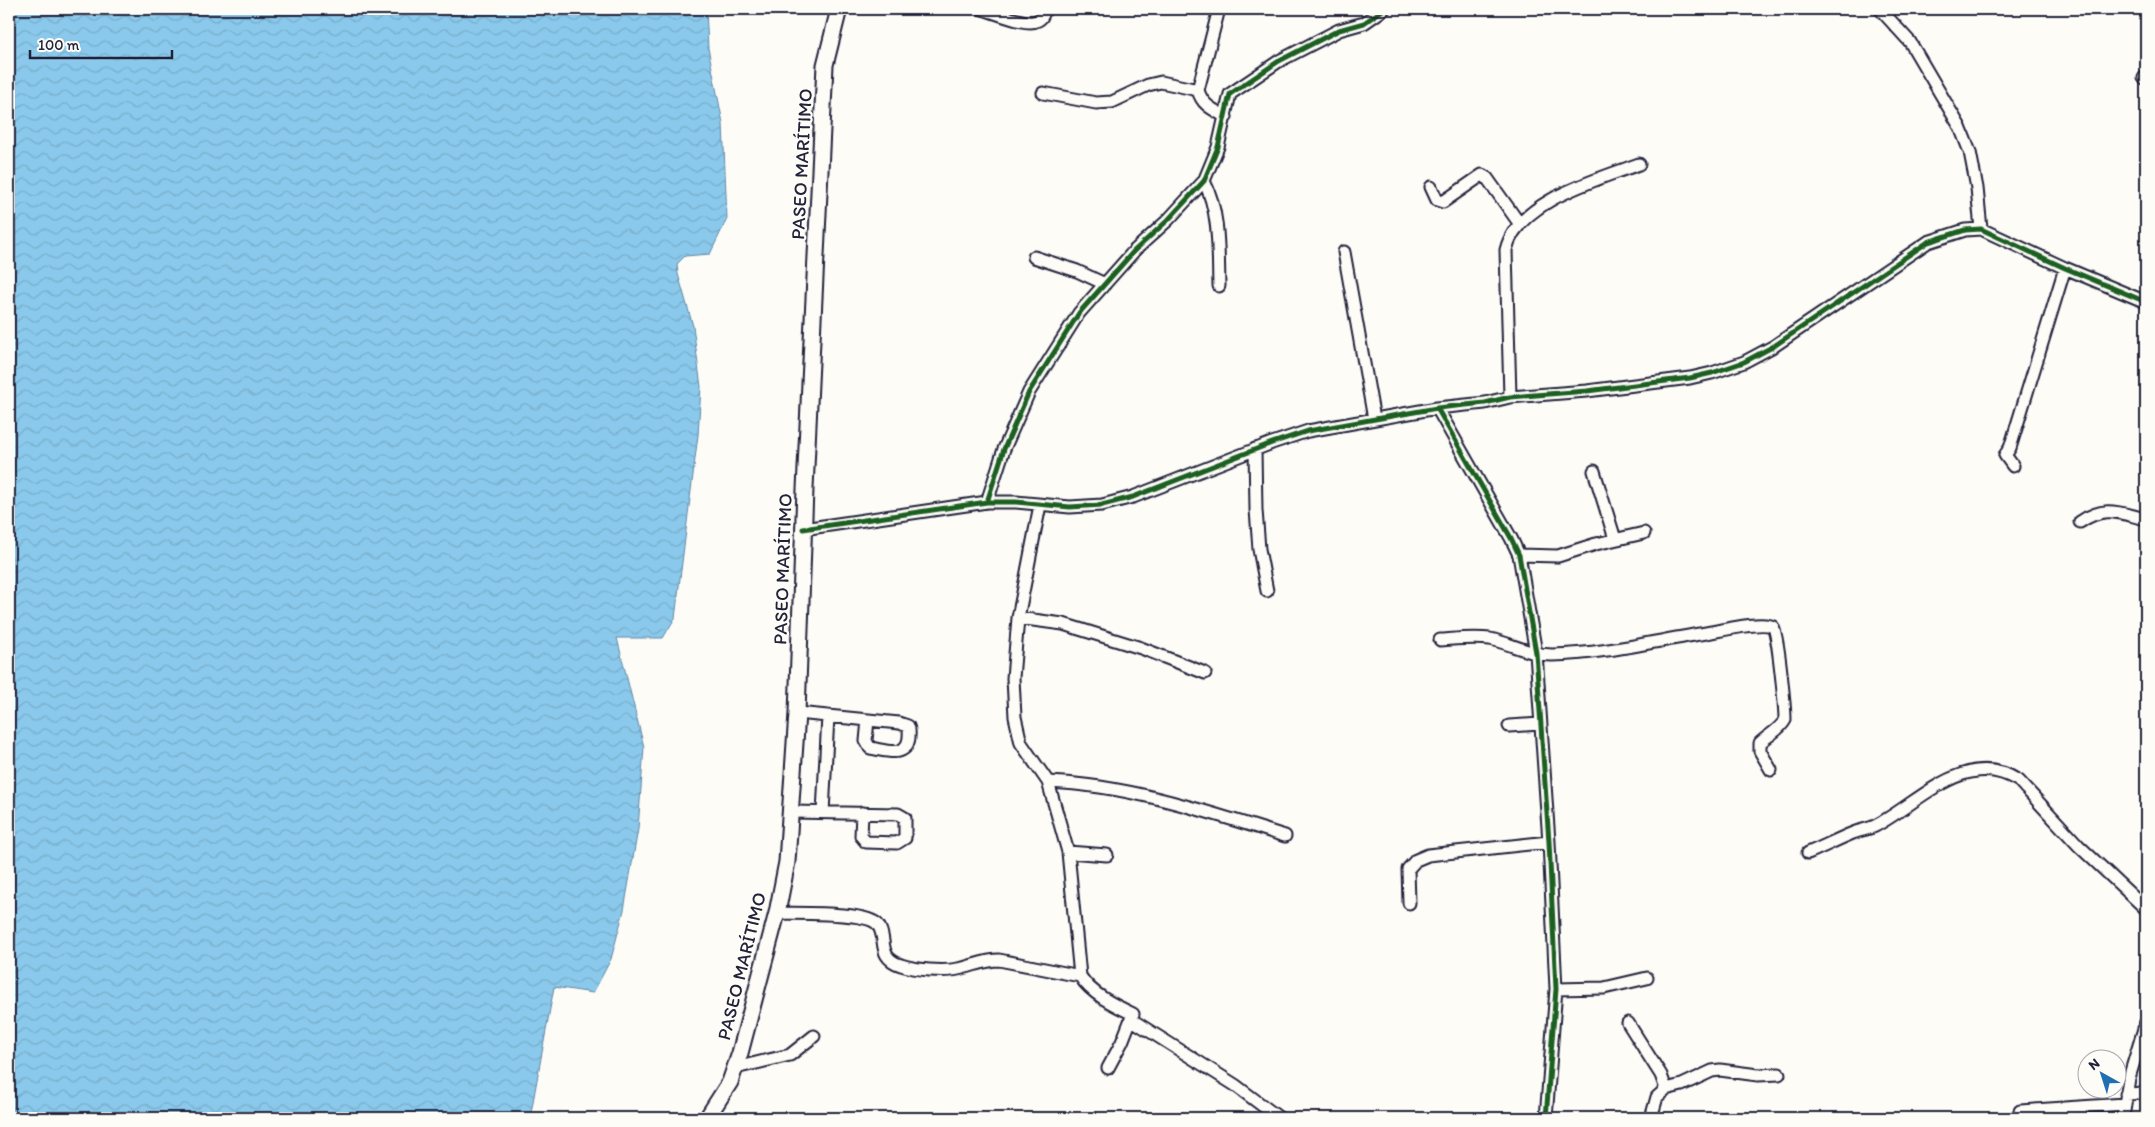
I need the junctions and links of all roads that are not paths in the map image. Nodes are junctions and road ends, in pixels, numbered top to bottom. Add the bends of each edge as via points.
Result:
1 (839, 9) edge
2 (982, 9) edge
3 (1045, 9) edge
4 (1219, 9) edge
5 (1384, 9) edge
6 (1880, 9) edge
7 (1198, 90) junction
8 (1043, 93) dead end
9 (1226, 117) junction
10 (1639, 164) dead end
11 (1204, 181) junction
12 (1431, 187) dead end
13 (1520, 223) junction
14 (1981, 229) junction
15 (1344, 252) dead end
16 (1034, 257) dead end
17 (2065, 268) junction
18 (1105, 284) junction
19 (1219, 286) dead end
20 (2146, 302) edge
21 (1510, 397) junction
22 (1436, 408) junction
23 (1374, 419) junction
24 (1255, 449) junction
25 (2013, 466) dead end
26 (1594, 471) dead end
27 (987, 502) junction
28 (1040, 505) junction
29 (2146, 519) edge
30 (2080, 522) dead end
31 (803, 529) junction
32 (1644, 532) dead end
33 (1615, 539) junction
34 (1519, 555) junction
35 (1267, 591) dead end
36 (1018, 618) junction
37 (1440, 640) dead end
38 (1536, 653) junction
39 (1205, 673) dead end
40 (797, 713) junction
41 (828, 716) junction
42 (868, 720) dead end
43 (1540, 724) junction
44 (1509, 726) dead end
45 (1771, 770) dead end
46 (1048, 782) junction
47 (792, 812) junction
48 (823, 813) junction
49 (862, 813) dead end
50 (1285, 836) dead end
51 (1549, 842) junction
52 (1068, 852) junction
53 (1808, 853) dead end
54 (1107, 855) dead end
55 (1409, 904) dead end
56 (2146, 909) edge
57 (776, 913) junction
58 (1080, 976) junction
59 (1647, 978) dead end
60 (1556, 989) junction
61 (1132, 1020) junction
62 (2146, 1022) edge
63 (1628, 1023) dead end
64 (814, 1036) dead end
65 (735, 1068) junction
66 (1108, 1068) dead end
67 (1779, 1074) dead end
68 (1666, 1089) junction
69 (2128, 1091) edge
70 (2146, 1093) edge
71 (2128, 1098) edge
72 (2118, 1100) edge
73 (2126, 1100) edge
74 (2020, 1112) dead end
75 (707, 1118) edge
76 (1279, 1118) edge
77 (1546, 1118) edge
78 (1651, 1118) edge
79 (2123, 1118) edge

1 - 31 main road, PASEO MARÍTIMO via 825,65
2 - 3 street via 1035,23 1042,18
4 - 7 street
5 - 9 street via 1364,23 1339,30 1266,68 1230,94
6 - 14 street via 1910,42 1960,127 1970,152
7 - 8 street via 1161,82 1112,102 1096,103
7 - 9 street via 1206,106
9 - 11 street
10 - 13 street via 1563,194
11 - 18 street
11 - 19 street via 1212,196
12 - 13 street via 1437,200 1443,202 1482,175
13 - 21 street via 1509,238 1506,250
14 - 17 street
14 - 21 street via 1965,230 1928,242 1774,346 1728,368 1690,378
15 - 23 street
16 - 18 street
17 - 20 street
17 - 25 street via 2010,448 2005,455
18 - 27 street via 1079,313 1029,392 1004,450
21 - 22 street
22 - 23 street
22 - 34 street
23 - 24 street via 1308,431
24 - 28 street via 1133,497 1102,505 1070,508
24 - 35 street via 1259,549
26 - 33 street
27 - 28 street
27 - 31 street
28 - 36 street
29 - 30 street via 2112,510 2092,514
31 - 40 main road, PASEO MARÍTIMO
32 - 33 street
33 - 34 street via 1558,556
34 - 38 street
36 - 39 street via 1063,624 1141,648
36 - 46 street via 1013,678 1014,717 1021,743
37 - 38 street via 1490,639
38 - 43 street
38 - 45 street via 1551,655 1601,650 1745,626 1772,626 1776,631 1780,655 1785,720 1782,727 1760,743 1760,750
40 - 41 street
40 - 47 main road, PASEO MARÍTIMO
41 - 42 street
41 - 48 street
43 - 44 street
43 - 51 street
46 - 50 street via 1144,796
46 - 52 street
47 - 48 street
47 - 57 main road, PASEO MARÍTIMO via 787,862
48 - 49 street
51 - 55 street via 1428,855 1416,860 1408,870
51 - 60 street
52 - 54 street
52 - 58 street
53 - 56 street via 1873,827 1949,778 1992,770 2010,774 2019,780 2079,846
57 - 58 street via 868,918 877,923 882,946 889,958 901,965 936,970 958,969 987,960 999,960
57 - 65 main road, PASEO MARÍTIMO
58 - 61 street via 1107,1002 1132,1014
59 - 60 street via 1604,988
60 - 77 street
61 - 66 street
61 - 76 street via 1235,1085
62 - 69 street
63 - 68 street via 1661,1075
64 - 65 street via 790,1054
65 - 75 main road, PASEO MARÍTIMO
67 - 68 street via 1712,1071
68 - 78 street via 1657,1097
70 - 71 street
72 - 74 street
73 - 79 street

